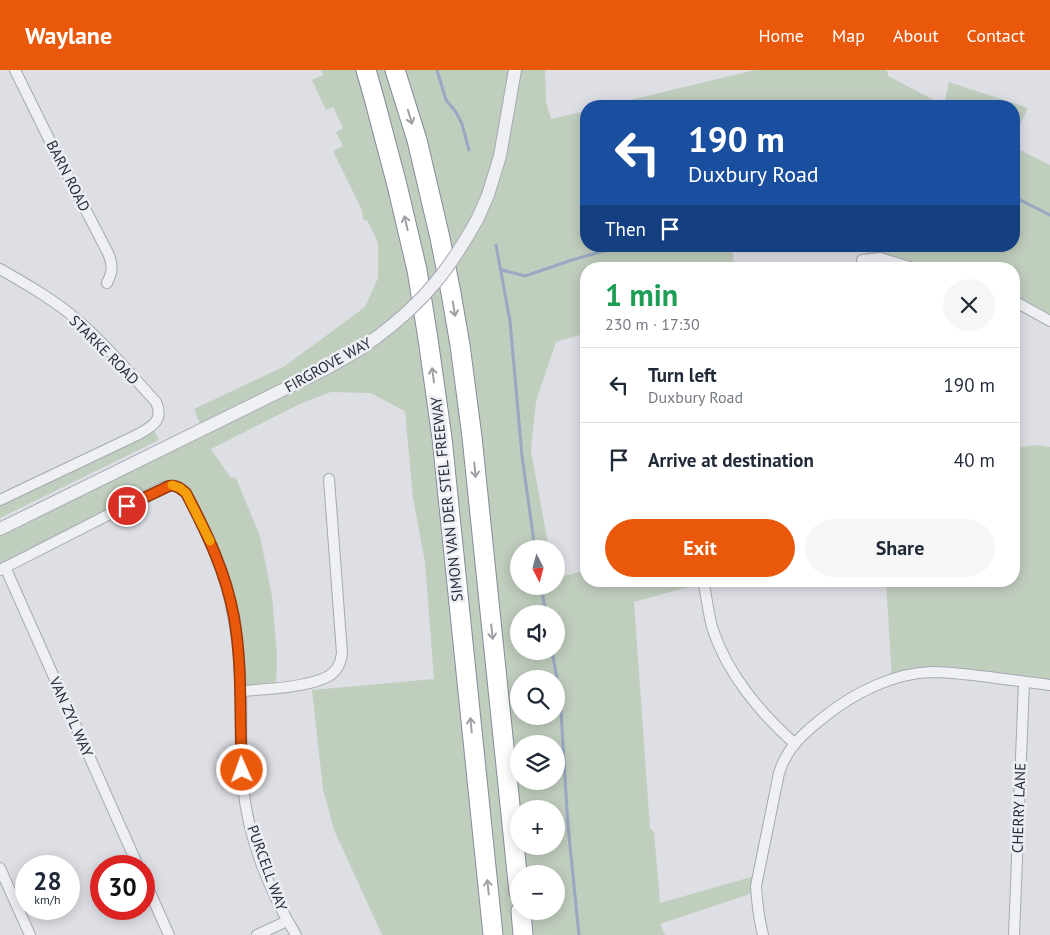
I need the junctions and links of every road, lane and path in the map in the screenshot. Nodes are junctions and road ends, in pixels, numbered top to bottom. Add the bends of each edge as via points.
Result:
1 (15, 70) edge
2 (366, 70) edge
3 (395, 70) edge
4 (515, 70) edge
5 (862, 260) dead end
6 (893, 262) edge
7 (0, 269) edge
8 (107, 283) dead end
9 (1020, 304) edge
10 (1050, 320) edge
11 (329, 480) dead end
12 (0, 500) edge
13 (0, 529) edge
14 (2, 569) edge
15 (704, 587) edge
16 (1024, 682) junction
17 (1050, 685) edge
18 (241, 691) junction
19 (795, 744) junction
20 (133, 855) edge
21 (516, 865) edge
22 (0, 868) edge
23 (155, 904) edge
24 (522, 920) edge
25 (288, 921) junction
26 (30, 935) edge
27 (169, 935) edge
28 (257, 935) edge
29 (296, 935) edge
30 (493, 935) edge
31 (523, 935) edge
32 (764, 935) edge
33 (1014, 935) edge

1 - 8 street, BARN ROAD via 108,253 112,264
30 -> 2 highway, SIMON VAN DER STEL FREEWAY via 442,438 428,339 398,185
3 -> 21 highway, SIMON VAN DER STEL FREEWAY via 417,140 460,346
4 - 13 street, FIRGROVE WAY, bridge via 500,156 478,218 442,276 399,321 327,368
5 - 6 street via 880,258
7 - 12 street, STARKE ROAD via 39,291 82,323 156,402 158,411 158,419 150,428
9 - 10 street
11 - 18 street via 341,661 329,676 315,681
14 - 18 street, PURCELL WAY via 162,488 174,485 180,488 186,493 220,566 234,618
14 - 20 street, VAN ZYL WAY
15 - 19 street via 722,654 762,712
16 - 17 street
16 - 19 street via 931,672 892,679 832,710
16 - 33 street, CHERRY LANE
18 - 25 street, PURCELL WAY via 245,805 256,848
19 - 32 street via 779,773 756,886
22 - 26 street
23 - 27 street
24 - 31 highway
25 - 28 street
25 - 29 street, PURCELL WAY

